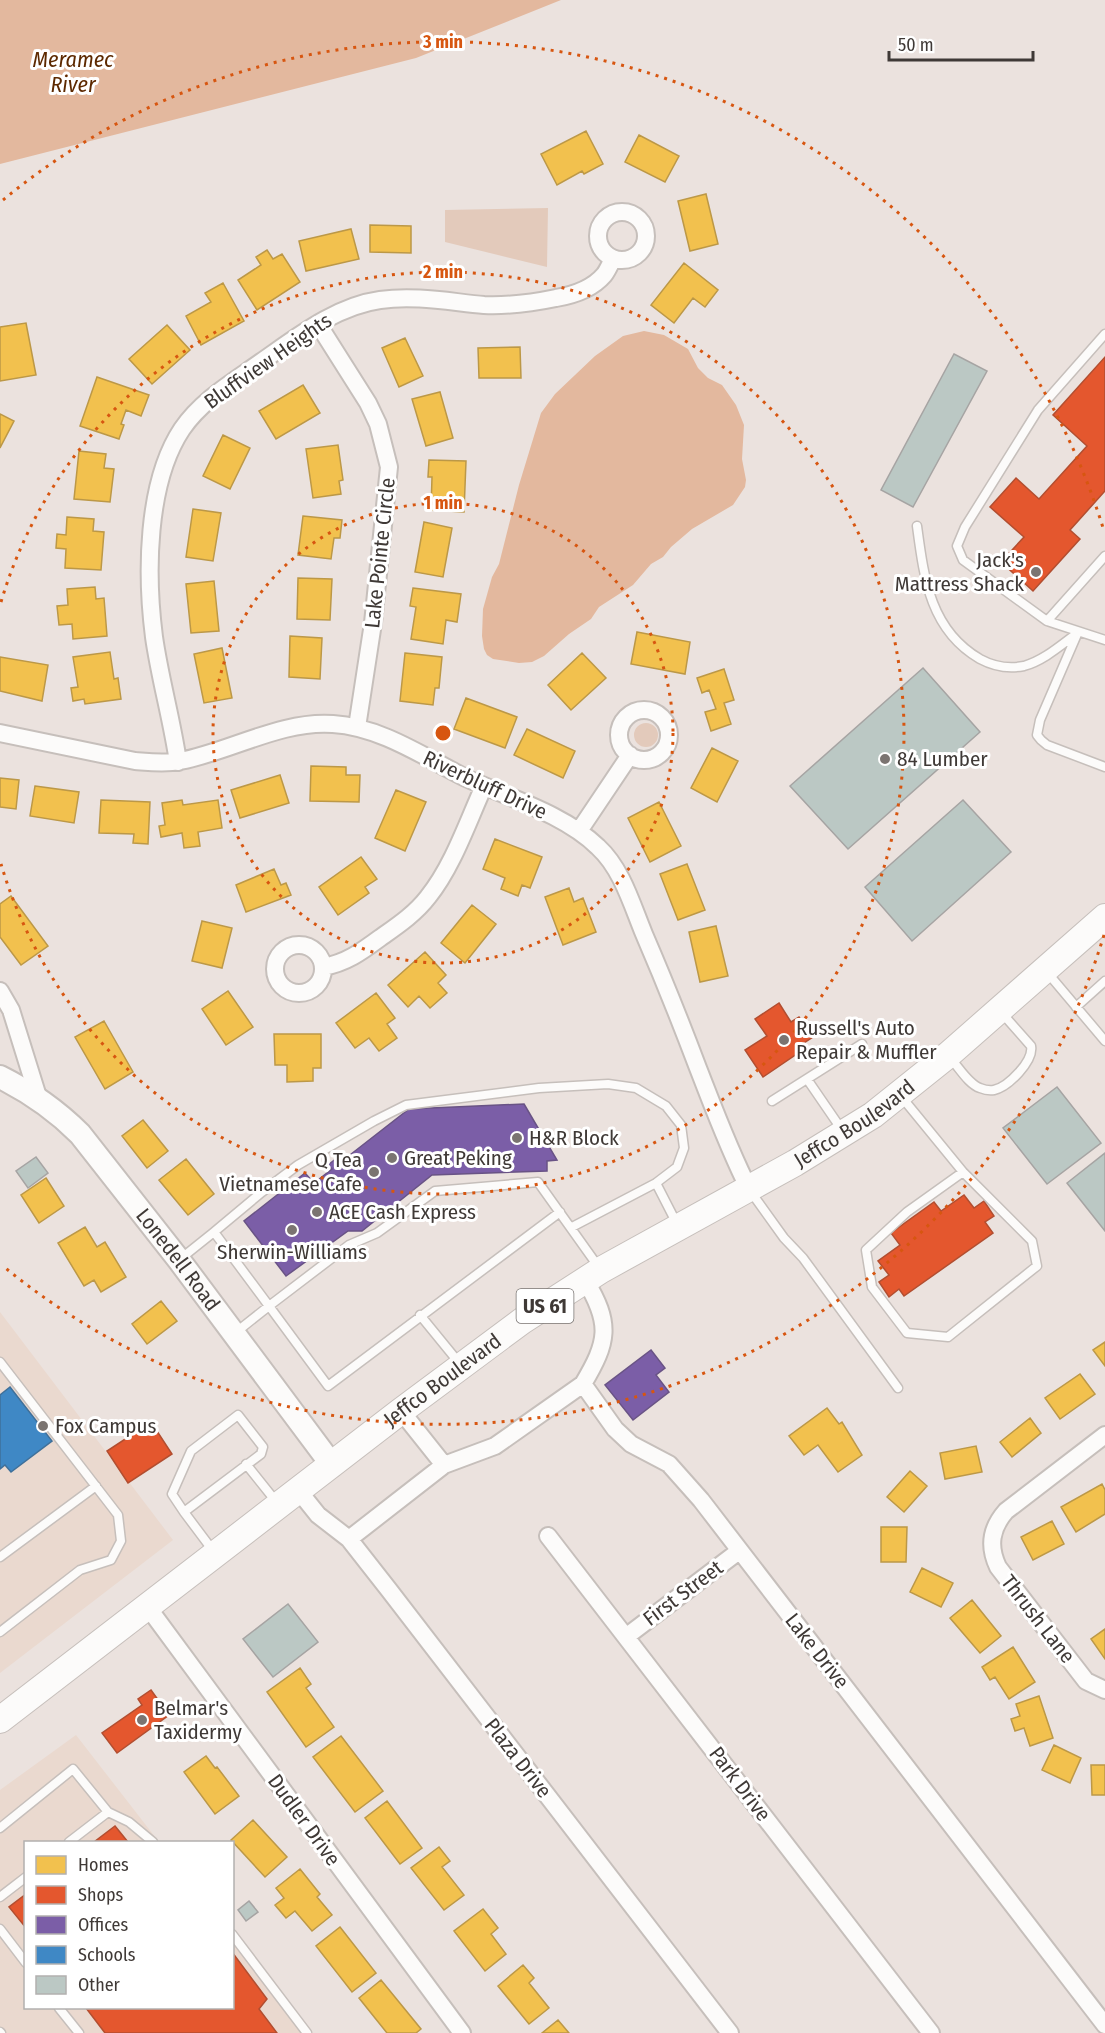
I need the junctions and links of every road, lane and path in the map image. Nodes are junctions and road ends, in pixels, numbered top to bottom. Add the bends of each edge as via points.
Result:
1 (613, 259) dead end
2 (318, 324) junction
3 (1105, 334) edge
4 (916, 526) dead end
5 (1105, 556) edge
6 (1047, 621) junction
7 (1079, 632) junction
8 (1105, 640) edge
9 (357, 727) junction
10 (0, 733) edge
11 (630, 756) dead end
12 (178, 762) junction
13 (1105, 767) edge
14 (484, 786) junction
15 (579, 831) junction
16 (1105, 917) edge
17 (323, 967) dead end
18 (1046, 971) junction
19 (1105, 981) edge
20 (0, 991) edge
21 (1076, 1007) junction
22 (1000, 1010) junction
23 (1105, 1041) edge
24 (862, 1044) dead end
25 (948, 1055) junction
26 (0, 1077) edge
27 (807, 1078) junction
28 (900, 1095) junction
29 (39, 1100) junction
30 (772, 1101) dead end
31 (844, 1134) junction
32 (963, 1172) junction
33 (656, 1183) junction
34 (749, 1189) junction
35 (560, 1212) junction
36 (572, 1227) junction
37 (679, 1227) junction
38 (214, 1232) junction
39 (179, 1260) junction
40 (593, 1275) junction
41 (269, 1306) junction
42 (420, 1315) junction
43 (234, 1334) junction
44 (0, 1362) edge
45 (461, 1365) junction
46 (583, 1384) junction
47 (898, 1388) dead end
48 (401, 1411) junction
49 (1105, 1435) edge
50 (246, 1464) junction
51 (332, 1465) junction
52 (444, 1465) junction
53 (96, 1486) junction
54 (288, 1498) junction
55 (184, 1512) junction
56 (548, 1536) dead end
57 (349, 1539) junction
58 (739, 1551) junction
59 (215, 1555) junction
60 (0, 1557) edge
61 (147, 1606) junction
62 (0, 1632) edge
63 (627, 1636) junction
64 (1105, 1690) edge
65 (0, 1720) edge
66 (108, 1812) junction
67 (0, 1828) edge
68 (70, 1841) edge
69 (152, 1841) edge
70 (24, 1879) edge
71 (0, 1898) edge
72 (0, 1929) edge
73 (234, 1937) edge
74 (24, 1960) edge
75 (61, 2009) edge
76 (1105, 2025) edge
77 (79, 2033) edge
78 (307, 2033) edge
79 (462, 2033) edge
80 (730, 2033) edge
81 (931, 2033) edge

1 - 2 street, Bluffview Heights via 605,274 591,286 564,297 505,305 379,300 338,312
2 - 9 street, Lake Pointe Circle via 369,403 389,467 373,623
2 - 12 street, Bluffview Heights via 201,407 179,434 162,470 151,543 151,598 154,639
3 - 6 lane via 1038,410 964,527 957,546 963,560
4 - 7 lane via 933,603 944,627 964,650 1002,668 1024,666 1046,656
5 - 6 lane
6 - 7 lane
7 - 8 lane
7 - 13 lane via 1037,735 1047,745
9 - 12 street, Riverbluff Drive via 332,724 289,729
9 - 14 street, Riverbluff Drive
10 - 12 street, Riverbluff Drive via 135,761
11 - 15 street
14 - 15 street, Riverbluff Drive
14 - 17 street via 429,897 355,957
15 - 34 street, Riverbluff Drive via 600,849 618,874 667,987 733,1159
16 - 18 main road, Jeffco Boulevard / US 61
18 - 21 lane
18 - 22 main road, Jeffco Boulevard / US 61
19 - 21 lane
20 - 29 street via 11,1010
21 - 23 lane
22 - 25 main road, Jeffco Boulevard / US 61
22 - 25 lane via 1031,1046 1031,1056 999,1089 991,1091 976,1086
24 - 27 lane
25 - 28 main road, Jeffco Boulevard / US 61
26 - 29 street, Lonedell Road
27 - 30 lane
27 - 31 lane
28 - 31 main road, Jeffco Boulevard / US 61
28 - 32 lane
29 - 39 street, Lonedell Road via 80,1134
31 - 34 main road, Jeffco Boulevard / US 61
32 - 32 lane via 1032,1241 1037,1266 948,1337 907,1333 872,1287 866,1250 907,1212
33 - 36 lane
33 - 37 lane
33 - 38 lane via 677,1167 684,1148 681,1125 666,1106 636,1089 608,1084 539,1088 406,1105 298,1166
34 - 37 main road, Jeffco Boulevard / US 61
34 - 47 lane
35 - 36 lane
35 - 41 lane via 538,1182 435,1191 377,1233 349,1245
35 - 42 lane
36 - 40 lane
37 - 40 main road, Jeffco Boulevard / US 61
38 - 39 lane
38 - 41 lane
39 - 43 street, Lonedell Road
40 - 45 main road, Jeffco Boulevard / US 61
40 - 46 street via 604,1332 600,1352
41 - 42 lane via 328,1386
41 - 43 lane
42 - 45 lane
43 - 51 street, Lonedell Road
44 - 53 lane
45 - 48 main road, Jeffco Boulevard / US 61
46 - 52 street via 495,1446
46 - 58 street, Lake Drive via 615,1430 669,1464
48 - 51 main road, Jeffco Boulevard / US 61
48 - 52 street
49 - 64 street, Thrush Lane via 1006,1511 995,1525 992,1550 998,1567 1086,1681
50 - 54 lane
50 - 55 lane
50 - 55 lane via 261,1454 263,1447 238,1415 190,1452 172,1494
51 - 54 main road, Jeffco Boulevard / US 61
52 - 57 street
53 - 60 lane
53 - 62 lane via 118,1515 121,1541 111,1560 80,1570
54 - 57 street, Plaza Drive
54 - 59 main road, Jeffco Boulevard / US 61
55 - 59 lane
56 - 63 street, Park Drive
57 - 80 street, Plaza Drive
58 - 63 street, First Street
58 - 76 street, Lake Drive
59 - 61 main road, Jeffco Boulevard / US 61
61 - 65 main road, Jeffco Boulevard / US 61
61 - 79 street, Dudler Drive
63 - 81 street, Park Drive
66 - 67 lane via 73,1768
66 - 68 lane
66 - 69 lane via 129,1822
70 - 71 lane
72 - 74 lane
73 - 78 lane
75 - 77 lane

